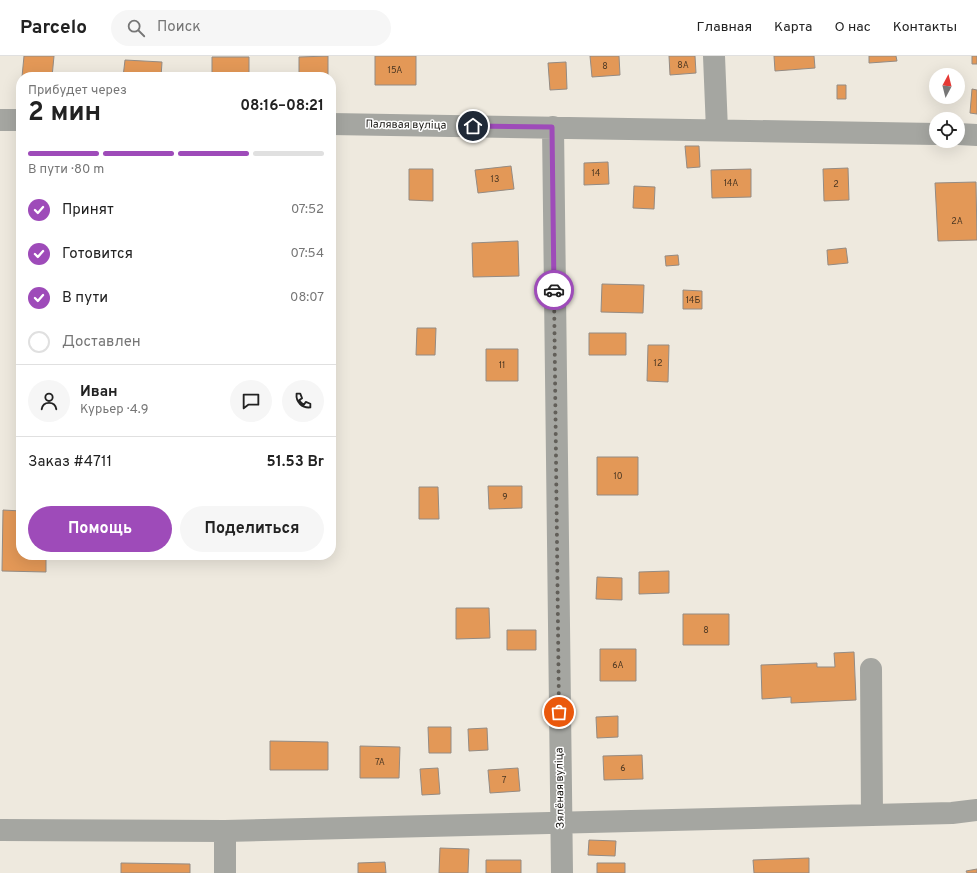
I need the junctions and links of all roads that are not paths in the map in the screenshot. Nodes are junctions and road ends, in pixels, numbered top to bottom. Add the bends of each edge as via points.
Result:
1 (714, 56) edge
2 (0, 120) edge
3 (16, 120) edge
4 (336, 124) edge
5 (552, 127) junction
6 (717, 130) junction
7 (929, 134) edge
8 (965, 134) edge
9 (977, 135) edge
10 (871, 669) dead end
11 (977, 810) edge
12 (872, 815) junction
13 (560, 823) junction
14 (0, 830) edge
15 (225, 831) junction
16 (225, 873) edge
17 (562, 873) edge

1 - 6 street
2 - 3 street
4 - 5 street, Палявая вуліца
5 - 6 street, Палявая вуліца
5 - 13 street, Зялёная вуліца
6 - 7 street, Палявая вуліца
8 - 9 street
10 - 12 street
11 - 12 street
12 - 13 street
13 - 15 street
13 - 17 street, Зялёная вуліца
14 - 15 street
15 - 16 street

